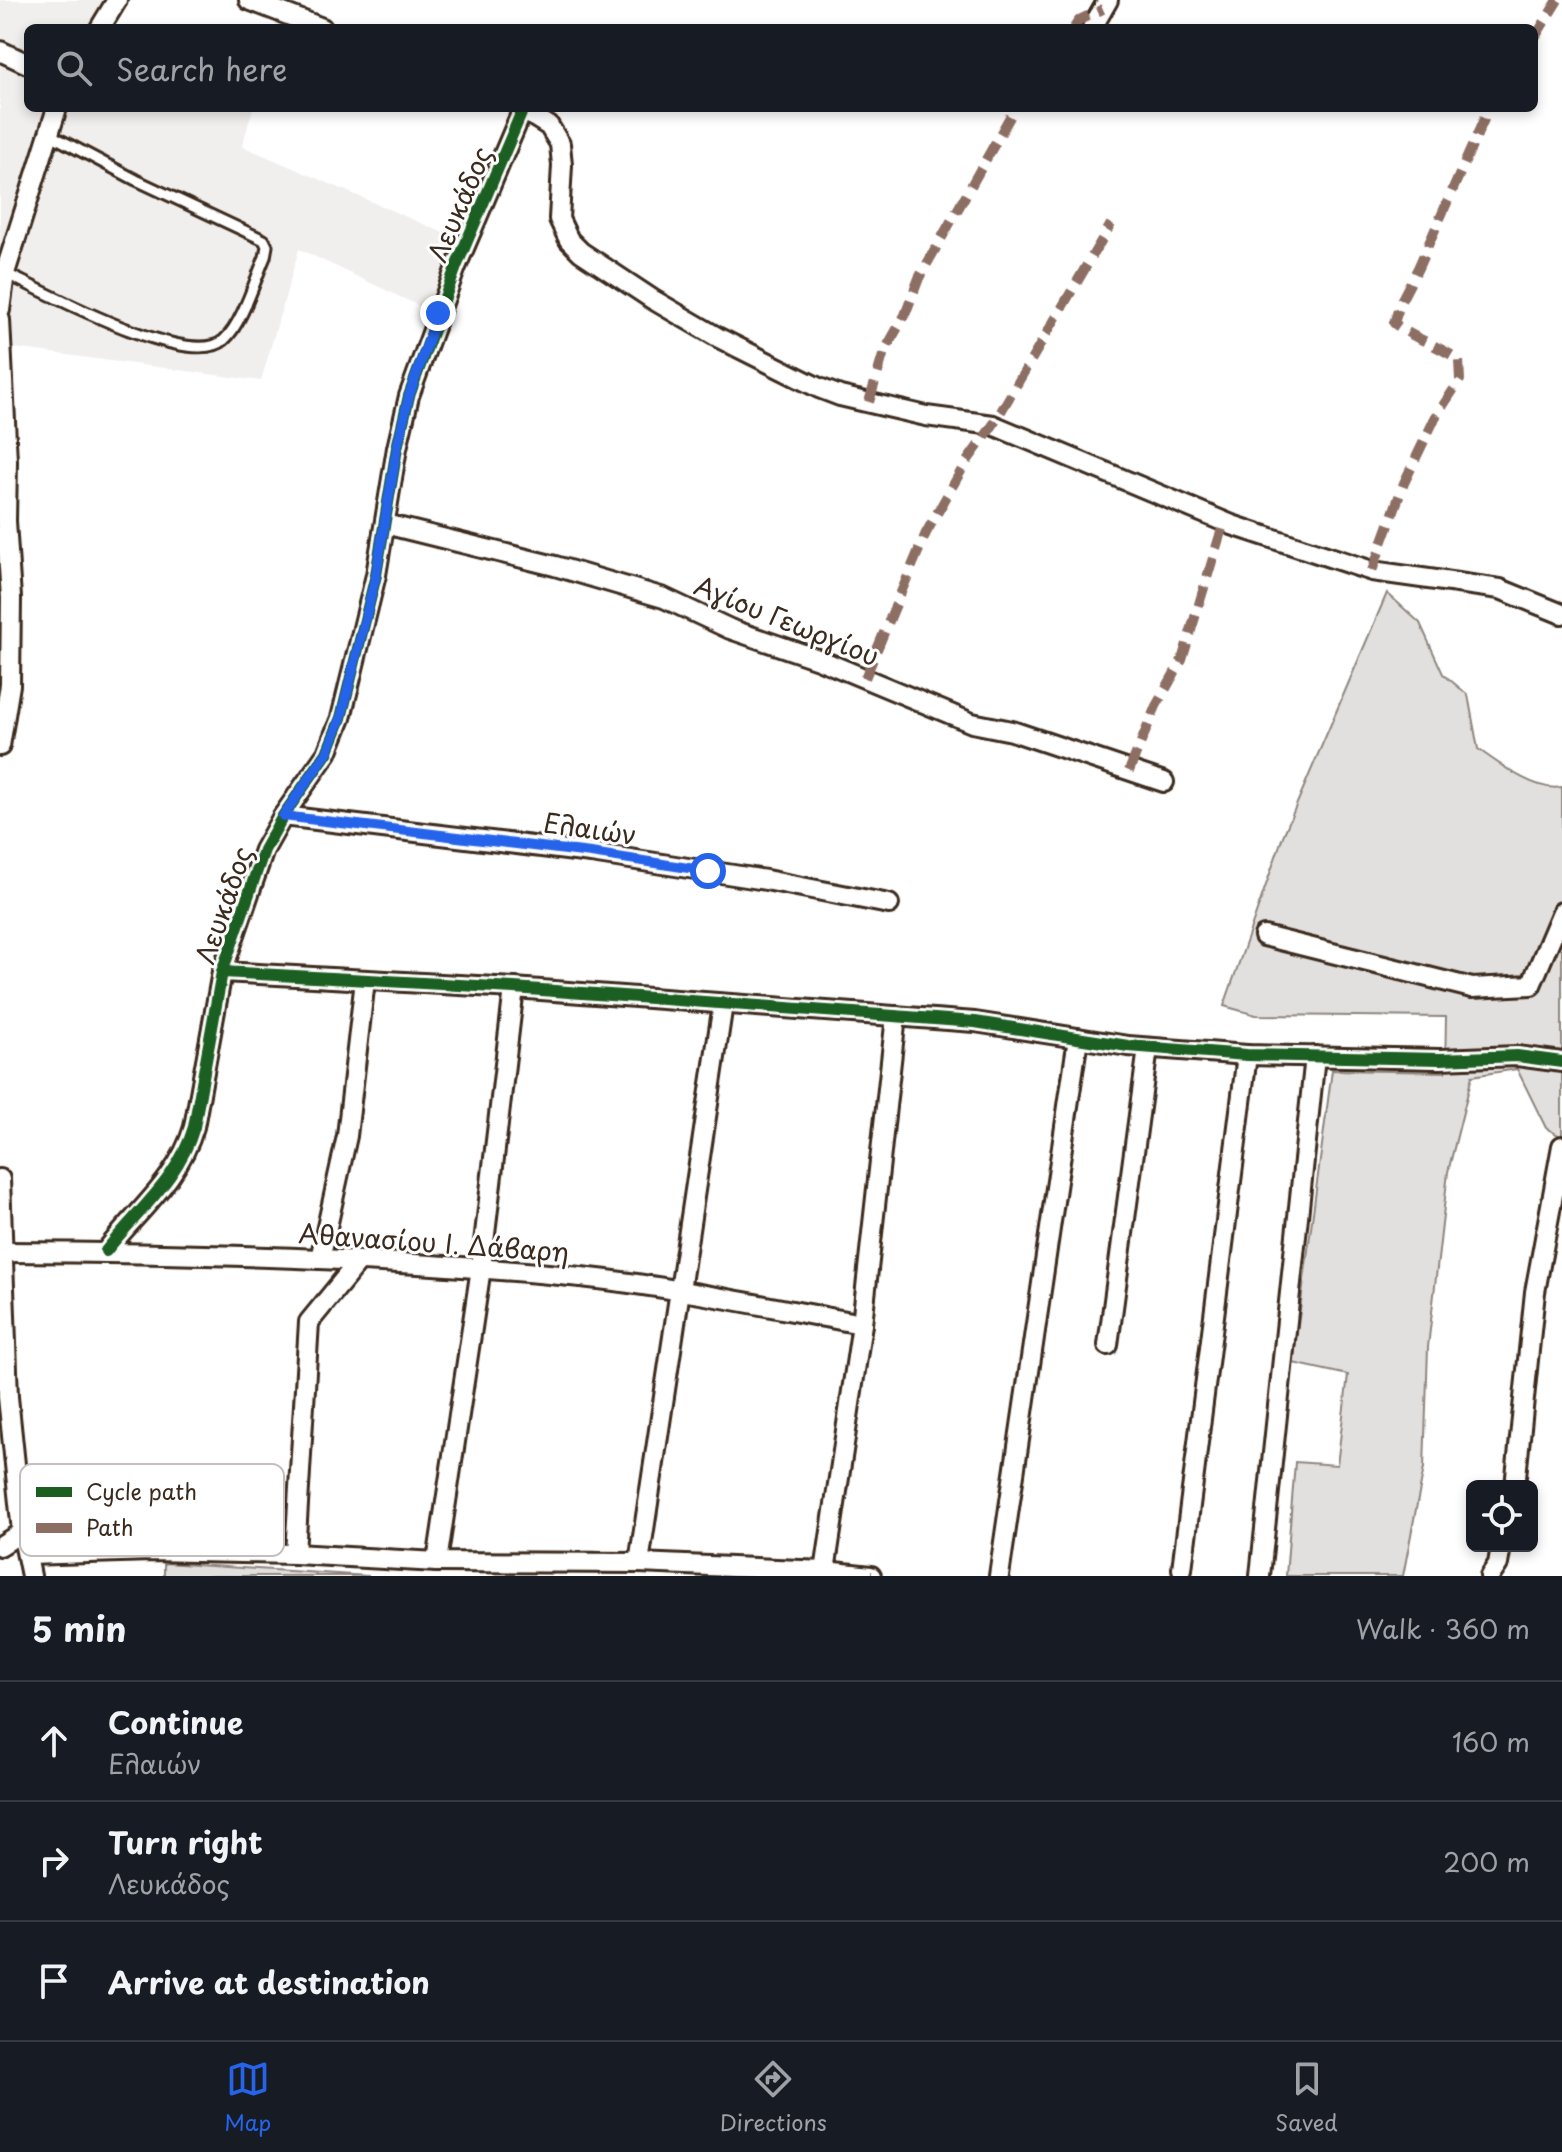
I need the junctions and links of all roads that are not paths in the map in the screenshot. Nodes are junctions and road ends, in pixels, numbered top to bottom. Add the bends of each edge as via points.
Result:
1 (117, 0) edge
2 (249, 0) edge
3 (1108, 0) edge
4 (102, 24) edge
5 (312, 24) edge
6 (1094, 24) edge
7 (0, 51) edge
8 (24, 62) edge
9 (55, 112) edge
10 (521, 112) edge
11 (527, 112) edge
12 (47, 133) junction
13 (5, 273) junction
14 (0, 310) edge
15 (0, 320) edge
16 (385, 524) junction
17 (1562, 614) edge
18 (0, 746) edge
19 (1164, 782) dead end
20 (283, 816) junction
21 (889, 904) dead end
22 (1562, 912) edge
23 (1264, 936) dead end
24 (222, 972) junction
25 (365, 980) junction
26 (514, 988) junction
27 (723, 1004) junction
28 (896, 1016) junction
29 (1078, 1038) junction
30 (1148, 1048) junction
31 (1247, 1055) junction
32 (1315, 1056) junction
33 (1562, 1062) edge
34 (1562, 1146) edge
35 (0, 1179) edge
36 (106, 1251) junction
37 (1, 1252) edge
38 (320, 1259) junction
39 (359, 1261) junction
40 (481, 1268) junction
41 (678, 1291) junction
42 (862, 1324) junction
43 (1108, 1345) dead end
44 (1516, 1480) edge
45 (20, 1513) edge
46 (20, 1533) edge
47 (0, 1546) edge
48 (1500, 1552) edge
49 (284, 1554) edge
50 (295, 1554) junction
51 (28, 1556) edge
52 (437, 1562) junction
53 (639, 1563) junction
54 (1182, 1569) dead end
55 (825, 1571) junction
56 (31, 1576) edge
57 (871, 1576) edge
58 (999, 1576) edge
59 (1260, 1576) edge
60 (1490, 1576) edge

1 - 4 street
2 - 5 street
3 - 6 street
7 - 8 street
9 - 12 street
10 - 16 street, Λευκάδος via 409,396
11 - 17 street via 549,126 560,144 559,219 581,252 719,338 819,388 926,416 993,425 1232,525 1372,571 1500,589
12 - 13 street
12 - 13 lane via 264,240 265,257 234,327 223,342 207,347 148,339
13 - 14 street
15 - 18 street via 11,598 10,685
16 - 19 street, Αγίου Γεωργίου via 664,598 972,723 1012,731
16 - 20 street, Λευκάδος via 341,718 327,753
20 - 21 street, Ελαιών via 591,853
20 - 24 street, Λευκάδος via 264,850
22 - 23 street via 1531,985 1472,988
24 - 25 street
24 - 36 street, Λευκάδος via 188,1149 147,1207
25 - 26 street
25 - 38 street via 347,1136
26 - 27 street
26 - 40 street
27 - 28 street
27 - 41 street
28 - 29 street
28 - 42 street
29 - 30 street
29 - 58 street
30 - 31 street
30 - 43 street
31 - 32 street
31 - 54 street
32 - 33 street via 1517,1056
32 - 59 street
34 - 44 street via 1535,1292
35 - 37 street
36 - 37 street, Αθανασίου Ι. Δάβαρη
36 - 38 street, Αθανασίου Ι. Δάβαρη
37 - 45 street
38 - 39 street, Αθανασίου Ι. Δάβαρη
39 - 40 street, Αθανασίου Ι. Δάβαρη
39 - 50 street via 309,1322
40 - 41 street, Αθανασίου Ι. Δάβαρη
40 - 52 street
41 - 42 street, Αθανασίου Ι. Δάβαρη
41 - 53 street
42 - 55 street
46 - 47 street
48 - 60 street
49 - 50 street
50 - 52 street
51 - 56 street
52 - 53 street
53 - 55 street
55 - 57 street

